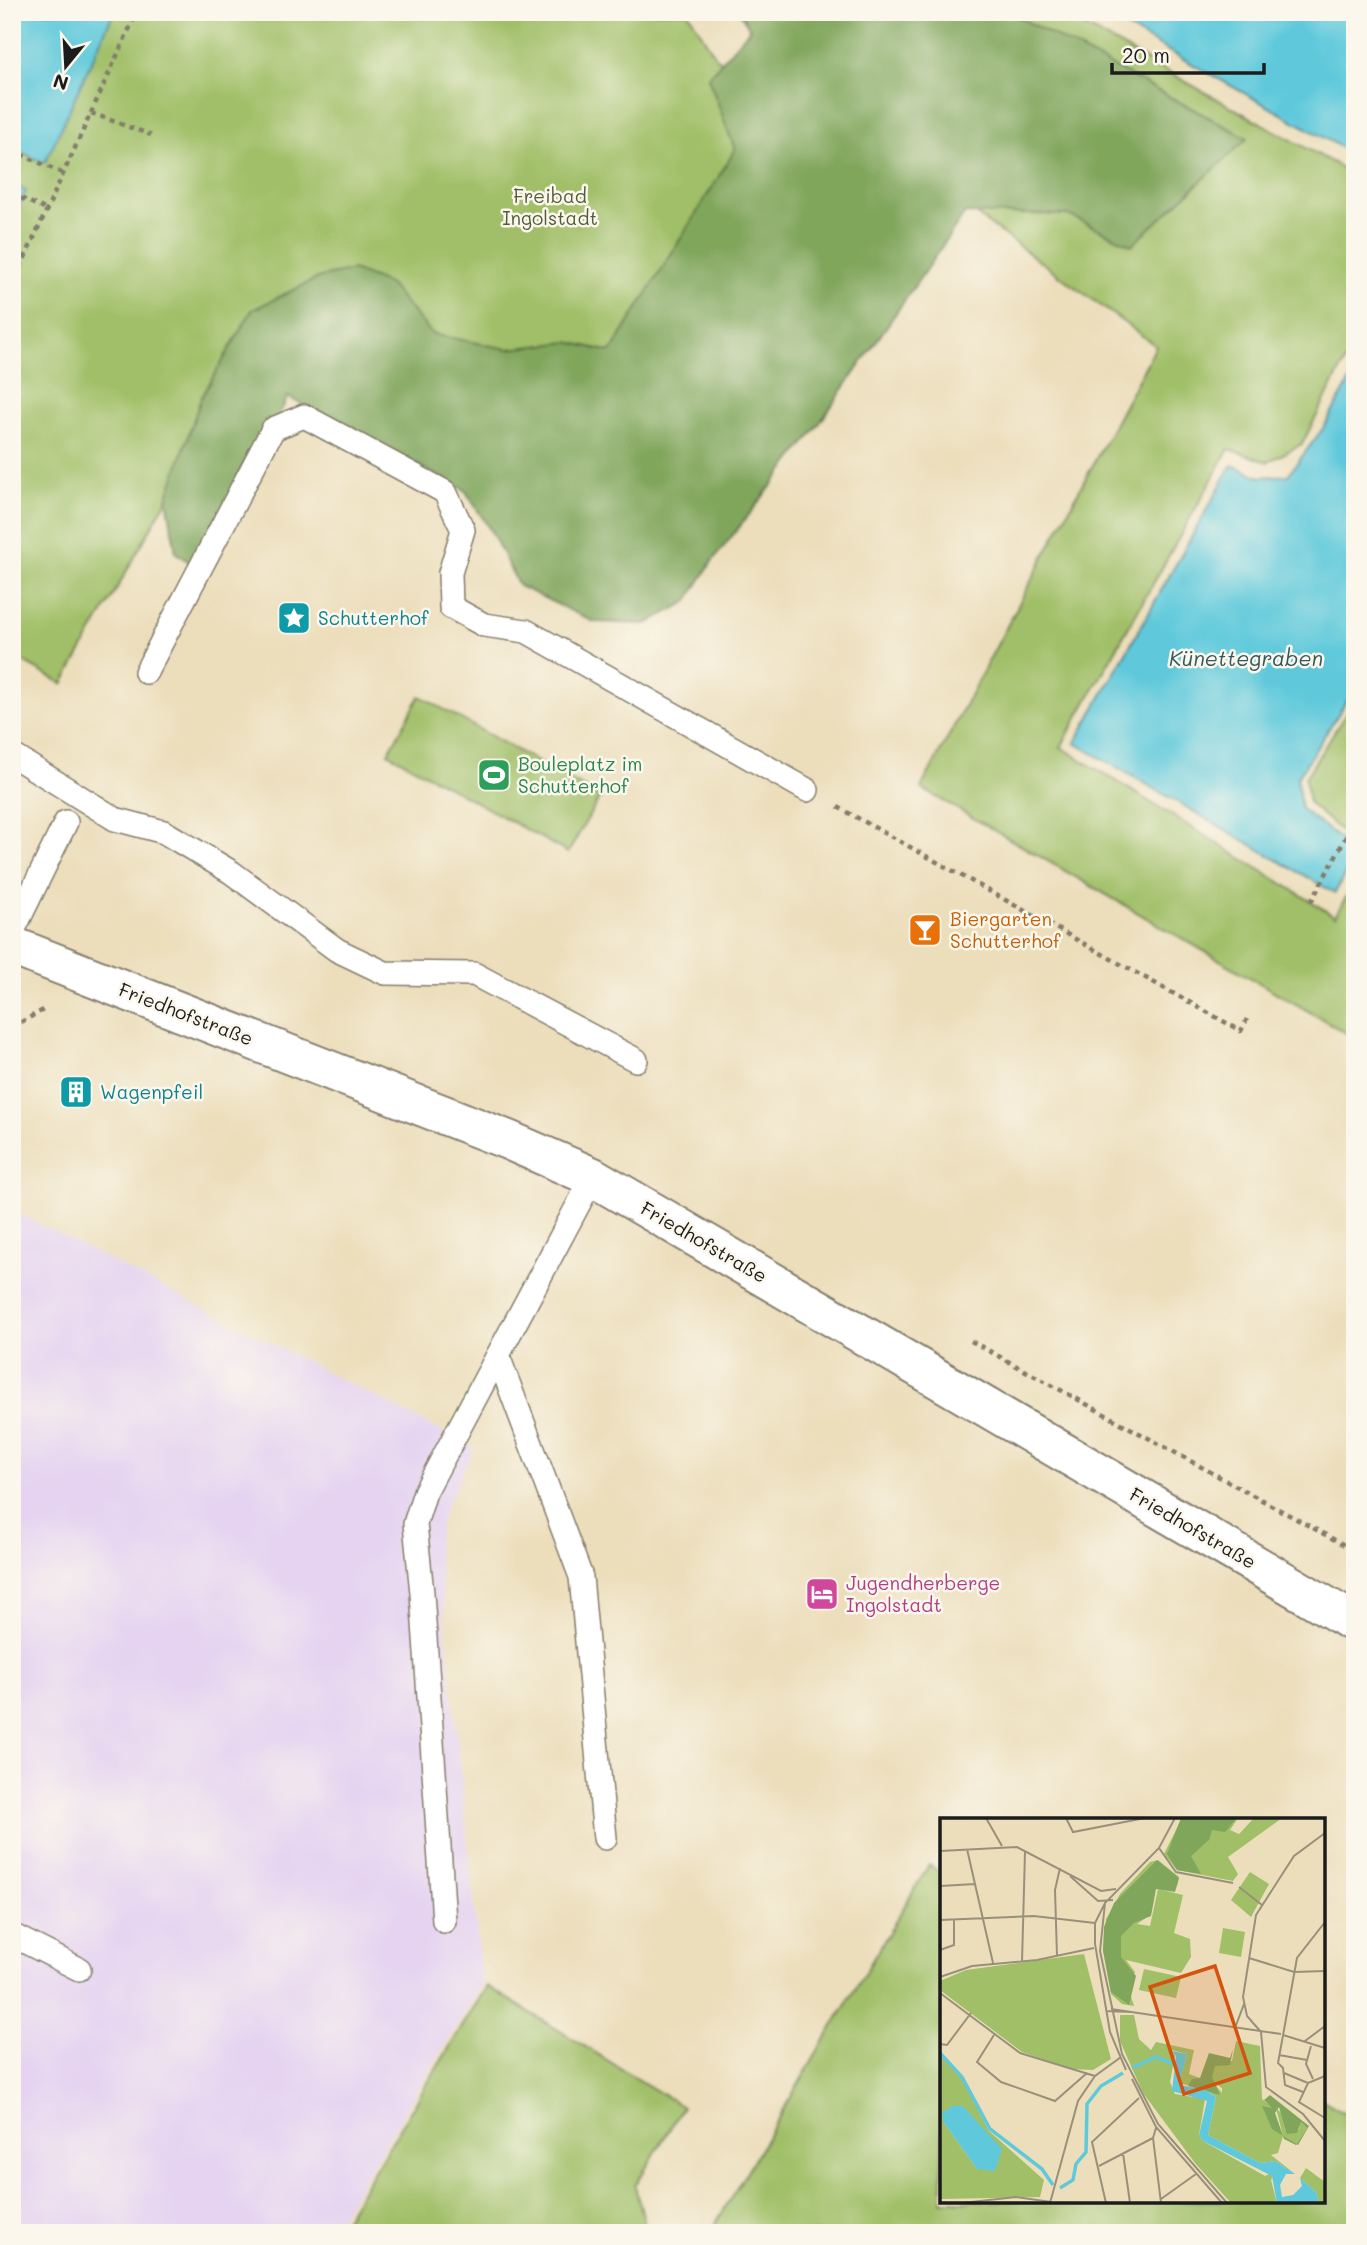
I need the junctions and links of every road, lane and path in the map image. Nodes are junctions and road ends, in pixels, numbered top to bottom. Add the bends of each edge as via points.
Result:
1 (137, 12) edge
2 (91, 113) junction
3 (151, 135) dead end
4 (12, 150) edge
5 (64, 174) junction
6 (12, 194) edge
7 (47, 209) junction
8 (12, 286) edge
9 (12, 422) edge
10 (12, 434) edge
11 (146, 673) dead end
12 (12, 755) edge
13 (807, 790) joint
14 (1355, 820) edge
15 (66, 822) dead end
16 (1311, 902) dead end
17 (12, 933) edge
18 (12, 946) edge
19 (48, 1008) dead end
20 (1247, 1020) dead end
21 (12, 1027) edge
22 (636, 1060) dead end
23 (593, 1177) junction
24 (498, 1356) junction
25 (1355, 1623) edge
26 (605, 1838) dead end
27 (444, 1921) dead end
28 (12, 1935) edge
29 (79, 1969) dead end

1 - 2 path
2 - 3 path
2 - 5 path
4 - 5 path
5 - 7 path
6 - 7 path
7 - 8 path
9 - 10 path via 16,424
11 - 13 lane via 273,429 304,416 445,492 463,530 450,573 451,607 484,625 526,631
12 - 22 lane, bridge via 115,819 164,832 231,872 337,950 373,968 385,973 474,974
13 - 20 path via 1241,1031
14 - 16 path
15 - 17 lane
18 - 23 street, Friedhofstraße
19 - 21 path
23 - 24 lane
23 - 25 street, Friedhofstraße
24 - 26 lane via 581,1577
24 - 27 lane via 425,1492 415,1524
28 - 29 lane

